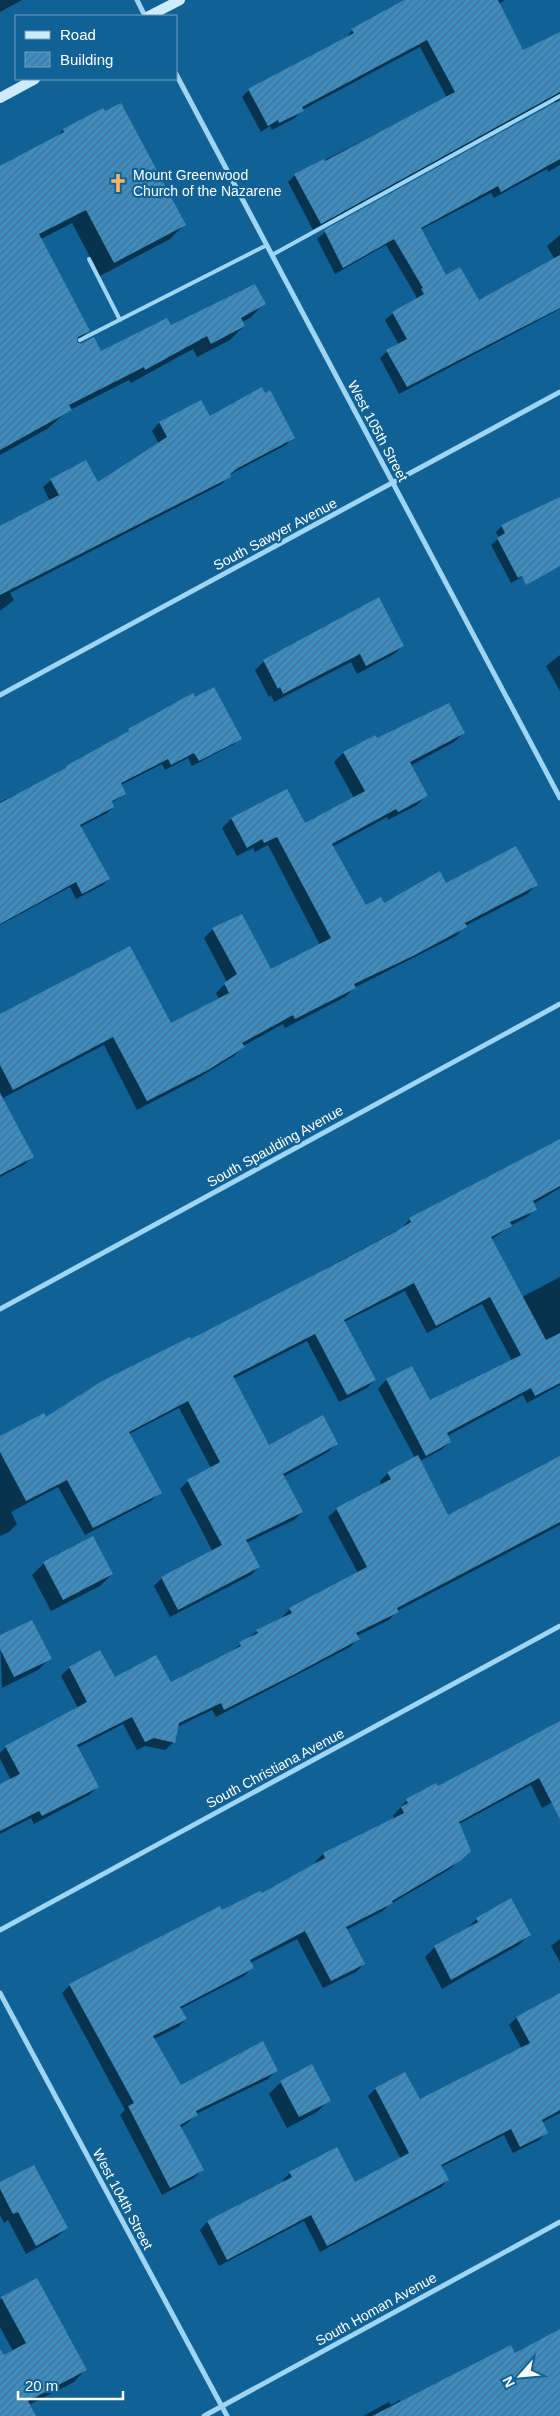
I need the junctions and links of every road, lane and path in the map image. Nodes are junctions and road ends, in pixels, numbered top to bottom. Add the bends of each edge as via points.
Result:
1 (137, 0) edge
2 (180, 0) edge
3 (144, 15) edge
4 (151, 15) edge
5 (178, 78) edge
6 (33, 80) edge
7 (560, 96) edge
8 (0, 98) edge
9 (267, 245) junction
10 (272, 255) junction
11 (88, 259) dead end
12 (120, 320) junction
13 (80, 340) dead end
14 (560, 392) edge
15 (393, 482) junction
16 (0, 695) edge
17 (560, 798) edge
18 (560, 1004) edge
19 (0, 1309) edge
20 (560, 1626) edge
21 (0, 1930) edge
22 (0, 1993) edge
23 (560, 2222) edge
24 (221, 2406) junction
25 (204, 2416) edge
26 (226, 2416) edge

1 - 3 street
2 - 4 main road
5 - 9 street, West 105th Street
6 - 8 main road
7 - 10 lane
9 - 10 street, West 105th Street
9 - 12 lane
10 - 15 street, West 105th Street
11 - 12 lane
12 - 13 lane
14 - 15 street, South Sawyer Avenue
15 - 16 street, South Sawyer Avenue
15 - 17 street, West 105th Street
18 - 19 street, South Spaulding Avenue
20 - 21 street, South Christiana Avenue
22 - 24 street, West 104th Street
23 - 24 street, South Homan Avenue
24 - 25 street, South Homan Avenue
24 - 26 street, West 104th Street

